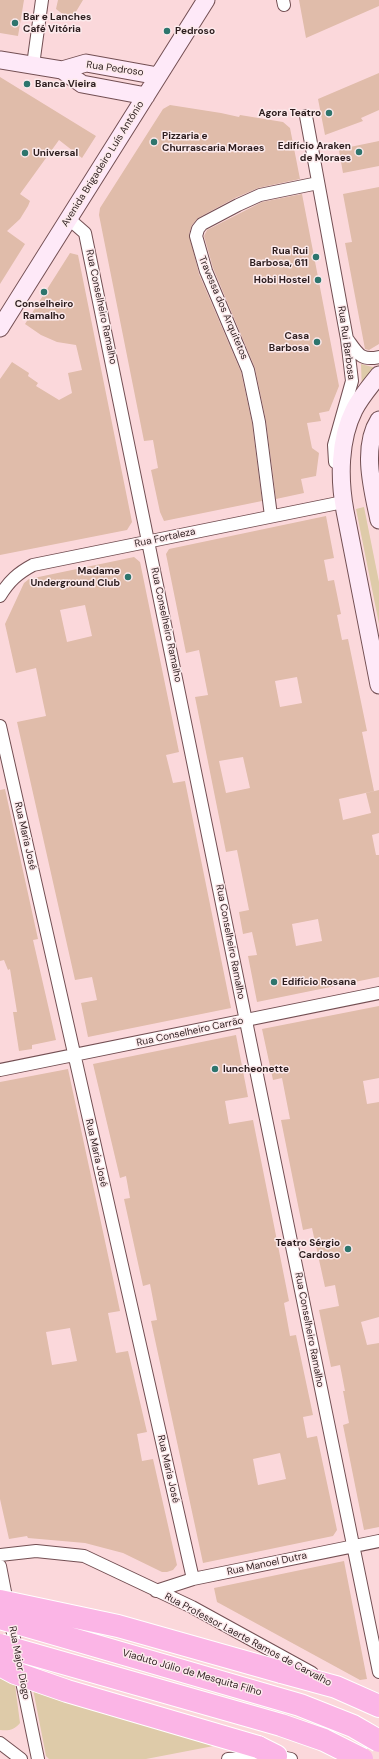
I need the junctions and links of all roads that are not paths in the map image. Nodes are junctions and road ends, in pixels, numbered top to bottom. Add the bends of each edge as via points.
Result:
1 (42, 0) edge
2 (206, 0) edge
3 (0, 60) edge
4 (33, 66) junction
5 (62, 70) junction
6 (158, 76) junction
7 (146, 96) junction
8 (306, 116) dead end
9 (318, 183) junction
10 (69, 219) junction
11 (0, 328) edge
12 (347, 339) junction
13 (379, 357) edge
14 (379, 375) edge
15 (379, 420) edge
16 (341, 484) junction
17 (376, 493) edge
18 (343, 502) junction
19 (271, 516) junction
20 (379, 520) edge
21 (149, 541) junction
22 (0, 596) edge
23 (379, 685) edge
24 (0, 726) edge
25 (379, 993) edge
26 (246, 1020) junction
27 (74, 1055) junction
28 (0, 1070) edge
29 (379, 1541) edge
30 (353, 1547) junction
31 (0, 1555) edge
32 (0, 1566) edge
33 (193, 1579) junction
34 (156, 1590) junction
35 (0, 1601) edge
36 (0, 1618) edge
37 (0, 1645) edge
38 (0, 1665) edge
39 (379, 1672) edge
40 (336, 1687) junction
41 (378, 1701) edge
42 (379, 1741) edge
43 (0, 1743) edge
44 (275, 1754) edge
45 (21, 1759) edge
46 (38, 1759) edge
47 (228, 1759) edge
48 (362, 1759) edge

1 - 4 street
2 - 6 main road, Avenida Brigadeiro Luís Antônio
3 - 4 main road, Rua Pedroso
4 - 5 main road, Rua Pedroso
5 - 6 main road, Rua Pedroso via 86,63
5 - 7 main road via 82,84
6 - 7 main road, Avenida Brigadeiro Luís Antônio
7 - 10 main road, Avenida Brigadeiro Luís Antônio
8 - 9 street, Rua Rui Barbosa
9 - 12 street, Rua Rui Barbosa
9 - 19 street, Travessa dos Arquitetos via 260,196 238,205 202,224 196,236 206,270 248,370 259,422
10 - 11 main road, Avenida Brigadeiro Luís Antônio
10 - 21 street, Rua Conselheiro Ramalho via 85,233
12 - 13 street via 363,357
12 - 16 street, Rua Rui Barbosa via 352,381 334,445 335,473
14 - 16 main road via 354,410 344,437
15 - 17 main road via 370,446
16 - 18 main road, Rua Rui Barbosa
17 - 20 main road
18 - 19 street, Rua Fortaleza
18 - 23 main road, Rua Rui Barbosa
19 - 21 street, Rua Fortaleza
21 - 22 street, Rua Fortaleza via 33,565 14,577
21 - 26 street, Rua Conselheiro Ramalho
24 - 27 street, Rua Maria José
25 - 26 street, Rua Conselheiro Carrão
26 - 27 street, Rua Conselheiro Carrão
26 - 30 street, Rua Conselheiro Ramalho
27 - 28 street, Rua Conselheiro Carrão
27 - 33 street, Rua Maria José
29 - 30 street, Rua Manoel Dutra
30 - 33 street, Rua Manoel Dutra
30 - 39 street, Rua Conselheiro Ramalho
31 - 34 street, Rua Professor Laerte Ramos de Carvalho via 36,1551 84,1556
32 - 46 street, Rua Major Diogo
33 - 34 street, Rua Manoel Dutra
34 - 40 street, Rua Professor Laerte Ramos de Carvalho via 192,1607
35 - 40 highway, bridge via 118,1626
36 - 42 highway, Viaduto Júlio de Mesquita Filho, bridge via 300,1705 353,1726
37 - 48 highway, bridge via 281,1725 324,1740
38 - 44 highway, bridge via 15,1673 67,1691
40 - 41 highway
43 - 45 street
44 - 47 street

